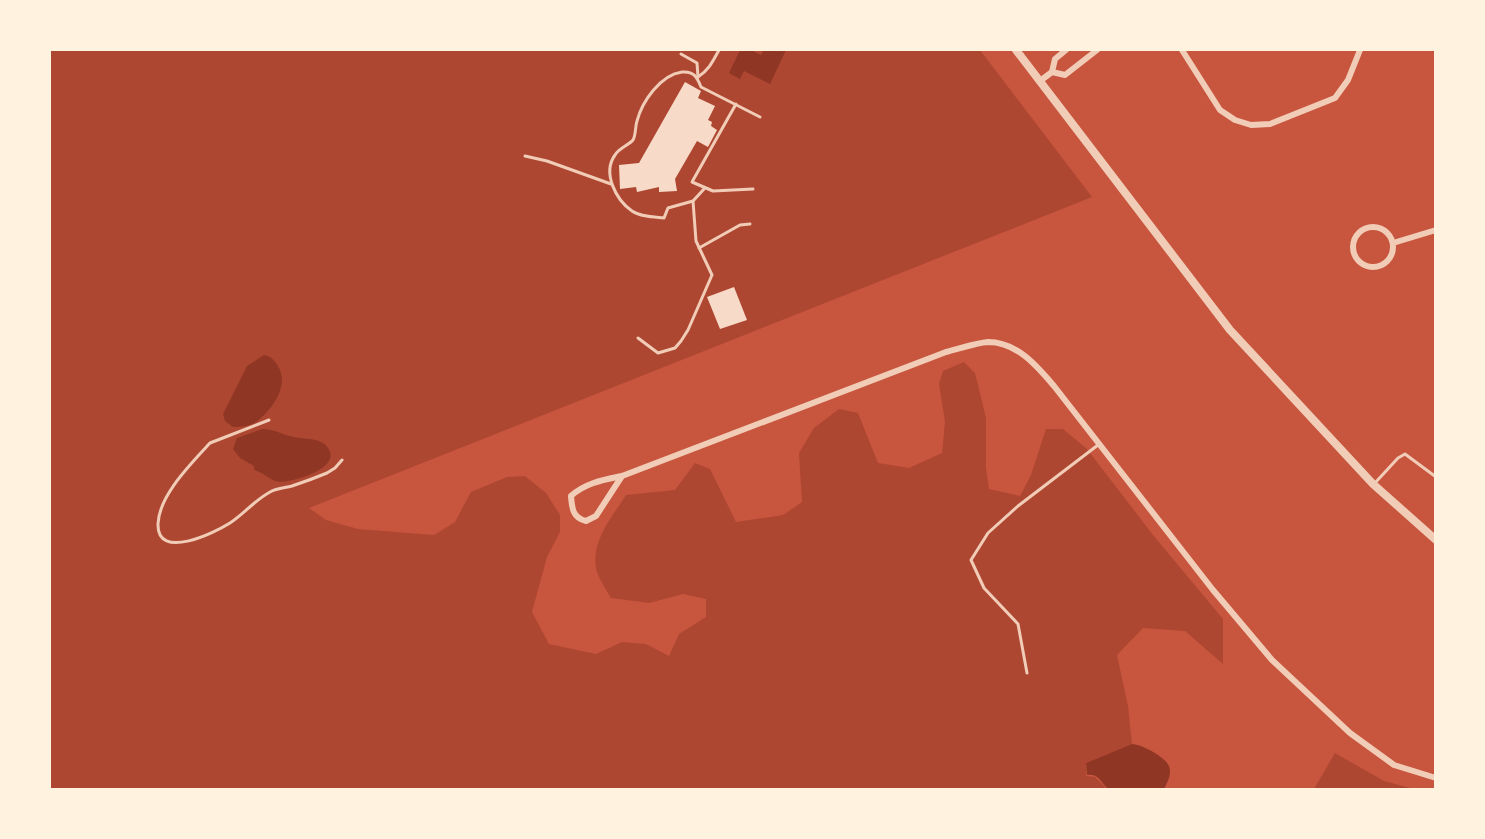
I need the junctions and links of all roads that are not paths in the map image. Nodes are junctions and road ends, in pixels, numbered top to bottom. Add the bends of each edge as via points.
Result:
1 (719, 50) edge
2 (1016, 50) edge
3 (1066, 50) edge
4 (1097, 50) edge
5 (1182, 50) edge
6 (1360, 50) edge
7 (681, 54) dead end
8 (1052, 72) junction
9 (698, 77) junction
10 (1040, 81) junction
11 (736, 104) junction
12 (760, 117) dead end
13 (525, 156) dead end
14 (611, 184) junction
15 (704, 189) junction
16 (753, 189) dead end
17 (693, 201) junction
18 (750, 224) dead end
19 (1436, 230) edge
20 (1393, 243) junction
21 (699, 248) junction
22 (638, 338) dead end
23 (269, 420) dead end
24 (1099, 444) junction
25 (342, 460) dead end
26 (622, 476) junction
27 (1436, 477) edge
28 (1374, 485) junction
29 (1436, 540) edge
30 (1027, 674) dead end
31 (1436, 778) edge

1 - 9 lane via 712,65
2 - 10 street
3 - 8 street via 1055,59
4 - 8 street via 1065,75
5 - 6 street via 1220,110 1251,125 1270,124 1335,98 1348,80
7 - 9 lane via 697,63
8 - 10 street
9 - 11 lane via 701,87
9 - 14 lane via 693,73 676,73 658,85 637,120 633,140 614,156
10 - 28 street via 1230,330
11 - 12 lane
11 - 15 lane via 692,182
13 - 14 lane
14 - 17 lane via 621,200 642,215 664,218 668,208
15 - 16 lane
15 - 17 lane
17 - 21 lane
18 - 21 lane via 740,225
19 - 20 street
20 - 20 street via 1386,231 1367,228 1356,236 1354,255 1369,267 1382,266 1392,256
21 - 22 lane via 711,275 681,341 675,348 658,353
23 - 25 lane via 203,450 163,505 158,527 165,540 176,544 219,529 267,493 327,473
24 - 26 street via 1034,363 1010,347 988,342 946,352
24 - 30 lane via 988,533 971,560 984,588 1018,624
24 - 31 street via 1272,660 1350,733 1394,765
26 - 26 street via 594,482 571,496 572,510 579,519 586,521 596,516
27 - 28 lane via 1405,454
28 - 29 street

